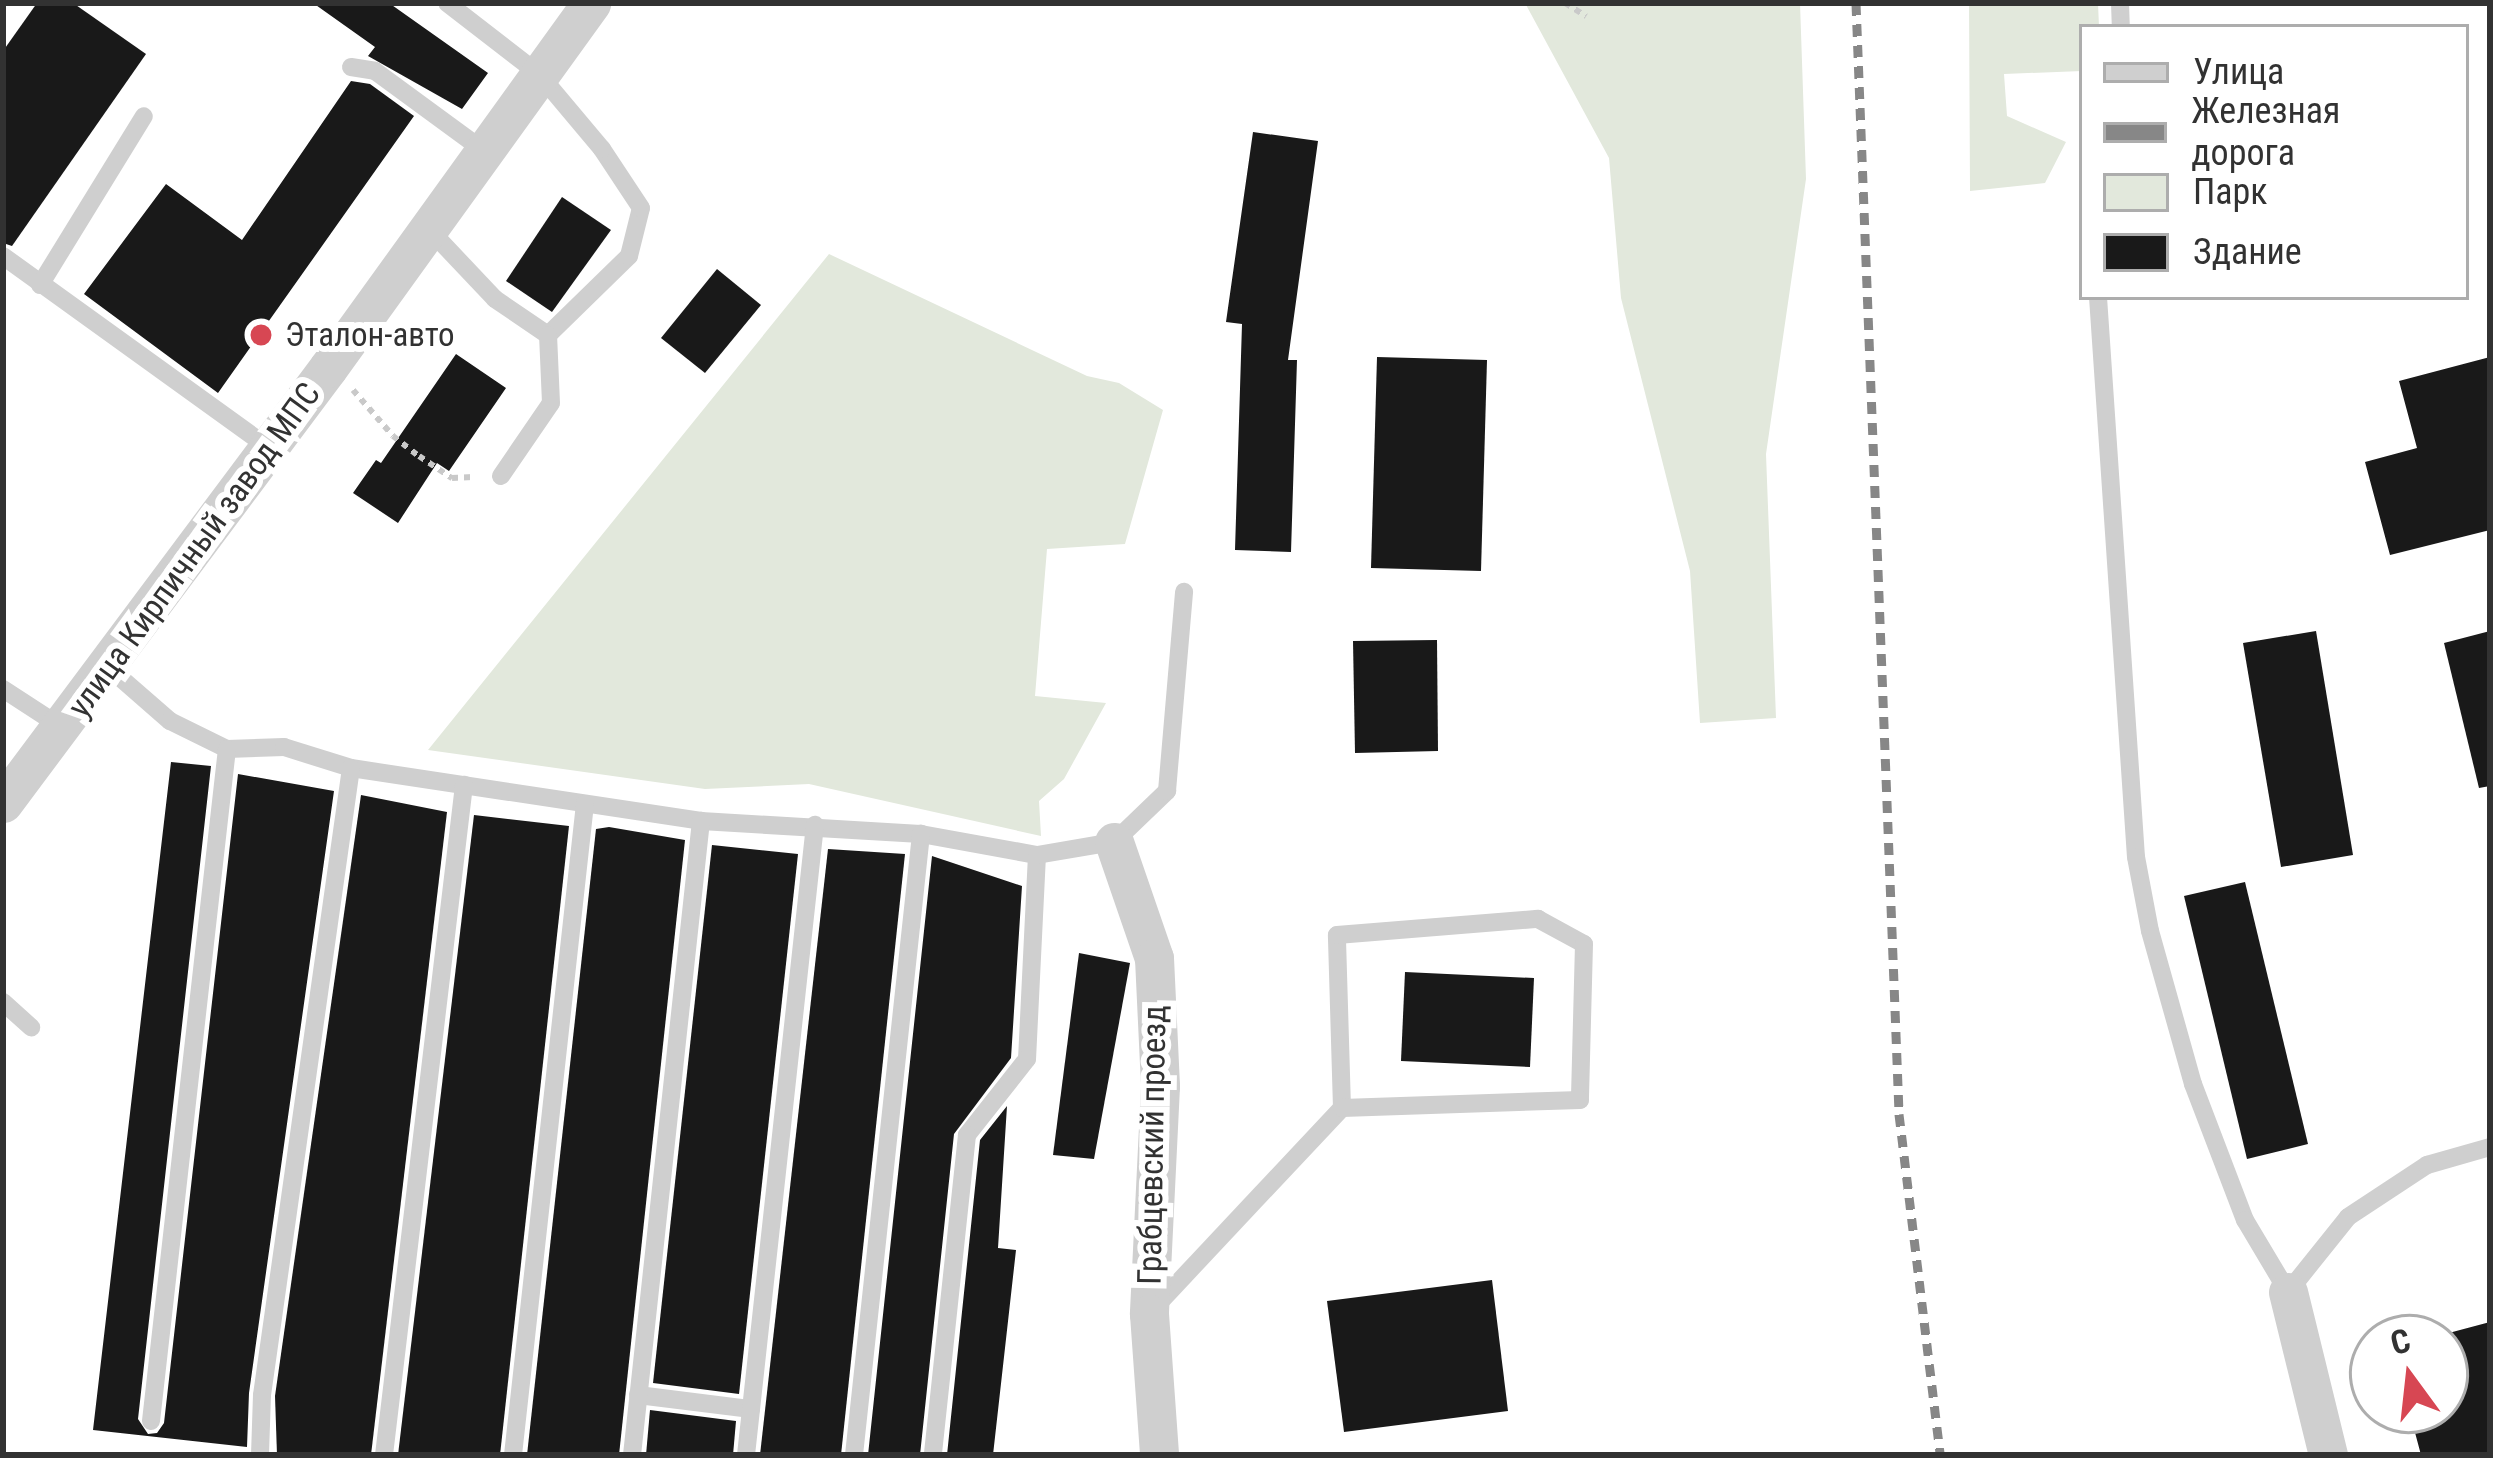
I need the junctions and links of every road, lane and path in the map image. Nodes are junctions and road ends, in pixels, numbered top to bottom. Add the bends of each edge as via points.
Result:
1 (447, 3) edge
2 (591, 3) edge
3 (1564, 3) edge
4 (1586, 16) dead end
5 (351, 67) dead end
6 (539, 74) junction
7 (144, 116) dead end
8 (483, 150) junction
9 (426, 226) junction
10 (3, 256) edge
11 (40, 285) junction
12 (2098, 300) edge
13 (548, 335) junction
14 (328, 368) junction
15 (269, 448) junction
16 (501, 476) joint
17 (1184, 592) dead end
18 (108, 667) junction
19 (3, 689) edge
20 (63, 728) junction
21 (227, 749) junction
22 (351, 768) junction
23 (464, 785) junction
24 (3, 803) edge
25 (585, 803) junction
26 (701, 821) junction
27 (815, 825) junction
28 (921, 834) junction
29 (1114, 842) junction
30 (1037, 855) junction
31 (3, 1002) edge
32 (31, 1027) dead end
33 (1342, 1108) junction
34 (2490, 1147) edge
35 (2288, 1292) junction
36 (1149, 1314) junction
37 (638, 1394) junction
38 (751, 1409) junction
39 (151, 1421) dead end
40 (260, 1455) edge
41 (384, 1455) edge
42 (513, 1455) edge
43 (632, 1455) edge
44 (746, 1455) edge
45 (854, 1455) edge
46 (933, 1455) edge
47 (1159, 1455) edge
48 (2328, 1455) edge

1 - 6 lane
2 - 6 street, улица Кирпичный завод МПС
3 - 4 path
5 - 8 lane via 375,71
6 - 8 street, улица Кирпичный завод МПС
6 - 13 lane via 641,208 629,256
7 - 11 lane
8 - 9 street, улица Кирпичный завод МПС
9 - 13 lane via 495,299
9 - 14 street, улица Кирпичный завод МПС
10 - 11 lane
11 - 15 lane
12 - 35 lane via 2139,876 2193,1084 2246,1220
13 - 16 lane via 551,403
14 - 15 street, улица Кирпичный завод МПС
14 - 16 path via 393,436 452,478
15 - 18 street, улица Кирпичный завод МПС
17 - 29 lane via 1168,791
18 - 20 street, улица Кирпичный завод МПС
18 - 21 lane via 170,721
19 - 20 lane
20 - 24 street, улица Кирпичный завод МПС
21 - 22 lane via 284,747
21 - 39 lane
22 - 23 lane
22 - 40 lane via 262,1394
23 - 25 lane
23 - 41 lane
25 - 26 lane
25 - 42 lane
26 - 27 lane
26 - 37 lane
27 - 28 lane
27 - 38 lane
28 - 30 lane
28 - 45 lane
29 - 30 lane
29 - 36 street, Грабцевский проезд via 1154,958 1160,1086
30 - 46 lane via 1027,1058 967,1135
31 - 32 lane
33 - 33 lane via 1337,935 1538,919 1584,944 1580,1100
33 - 36 lane
34 - 35 lane via 2427,1165 2348,1216
35 - 48 street
36 - 47 street, Грабцевский проезд
37 - 38 lane
37 - 43 lane
38 - 44 lane

